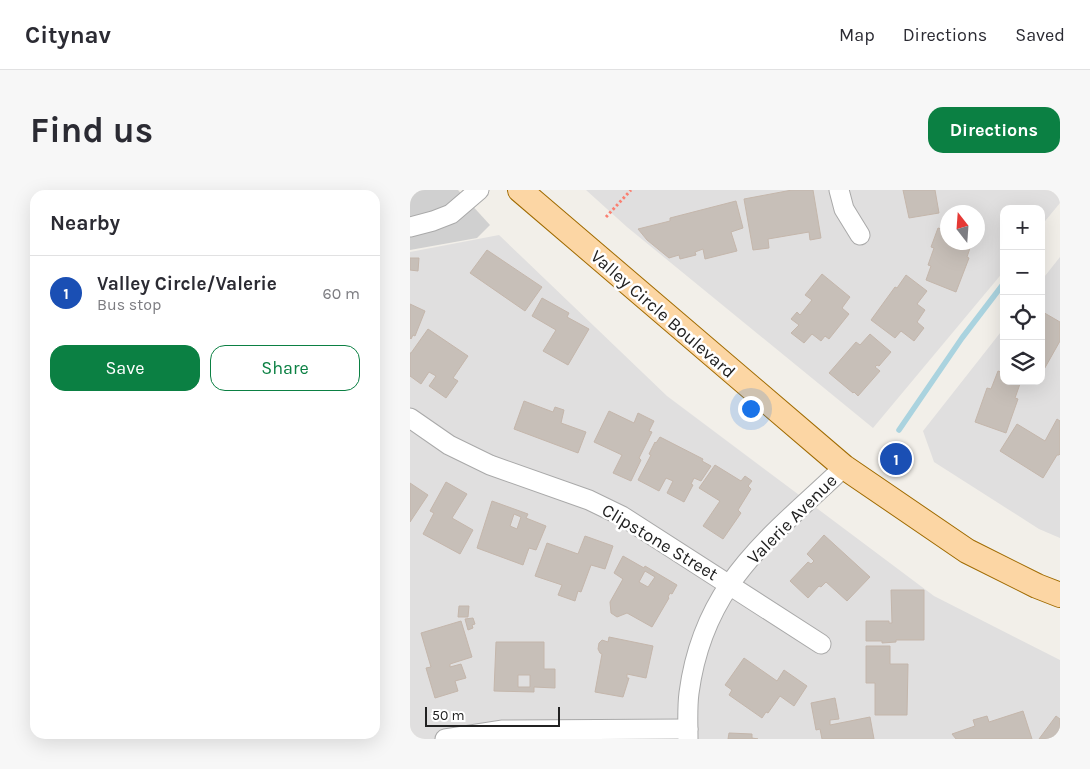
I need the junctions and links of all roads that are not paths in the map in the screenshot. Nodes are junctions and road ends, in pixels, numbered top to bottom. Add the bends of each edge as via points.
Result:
1 (479, 190) edge
2 (520, 190) edge
3 (839, 190) edge
4 (410, 227) edge
5 (860, 235) dead end
6 (410, 418) edge
7 (844, 467) junction
8 (730, 584) junction
9 (1060, 595) edge
10 (821, 644) dead end
11 (688, 734) edge
12 (446, 739) edge

1 - 4 street via 451,214
2 - 7 main road, Valley Circle Boulevard
3 - 5 street via 844,209
6 - 8 street, Clipstone Street via 449,445 490,465 589,500 622,516
7 - 8 street, Valerie Avenue via 766,541
7 - 9 main road, Valley Circle Boulevard via 967,551
8 - 10 street, Clipstone Street
8 - 11 street, Valerie Avenue via 711,616 699,647 689,694
11 - 12 street via 503,730

